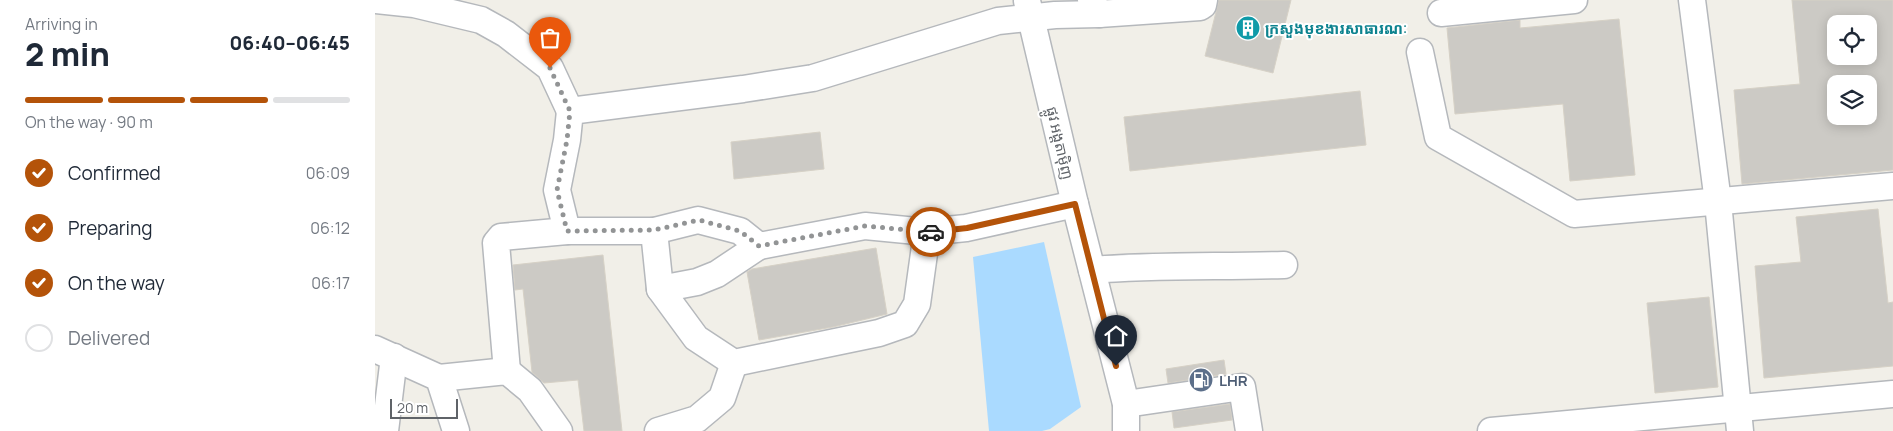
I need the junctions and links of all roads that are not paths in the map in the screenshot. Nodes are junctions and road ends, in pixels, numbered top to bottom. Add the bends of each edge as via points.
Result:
1 (375, 0) edge
2 (1204, 0) edge
3 (1574, 0) edge
4 (1692, 0) edge
5 (1095, 7) edge
6 (1029, 9) edge
7 (1441, 13) dead end
8 (1420, 52) dead end
9 (570, 111) junction
10 (1893, 186) edge
11 (1719, 202) junction
12 (1075, 204) junction
13 (654, 230) junction
14 (567, 231) junction
15 (927, 232) junction
16 (759, 246) junction
17 (1284, 265) dead end
18 (1092, 270) junction
19 (660, 289) junction
20 (385, 353) edge
21 (734, 363) junction
22 (507, 371) junction
23 (439, 378) junction
24 (1893, 394) edge
25 (1126, 404) junction
26 (1739, 420) edge
27 (385, 431) edge
28 (457, 431) edge
29 (559, 431) edge
30 (658, 431) edge
31 (1126, 431) edge
32 (1249, 431) edge
33 (1491, 431) edge

1 - 9 street via 414,4 481,20 506,34 550,68
2 - 5 street via 1200,7
3 - 7 street
4 - 11 street
5 - 6 street
6 - 9 street via 813,78
6 - 12 street, ផ្លូវ អង្តតាម៉ិញ
8 - 11 street via 1438,137 1565,210 1583,215
9 - 14 street via 557,190
10 - 11 street
11 - 26 street
12 - 15 street via 967,228
12 - 18 street, ផ្លូវ អង្តតាម៉ិញ
13 - 14 street
13 - 16 street via 699,220 740,231
13 - 19 street
14 - 22 street via 501,237 496,243
15 - 16 street via 865,226
15 - 21 street via 917,304 905,324 879,333
16 - 19 street via 717,274 697,282
17 - 18 street via 1133,266
18 - 25 street, ផ្លូវ អង្តតាម៉ិញ
19 - 21 street via 696,338
20 - 23 street
20 - 27 street
21 - 30 street via 722,398 697,419
22 - 23 street
22 - 29 street via 530,390
23 - 28 street
24 - 26 street
25 - 31 street, ផ្លូវ អង្តតាម៉ិញ
25 - 32 street via 1242,387
26 - 33 street

